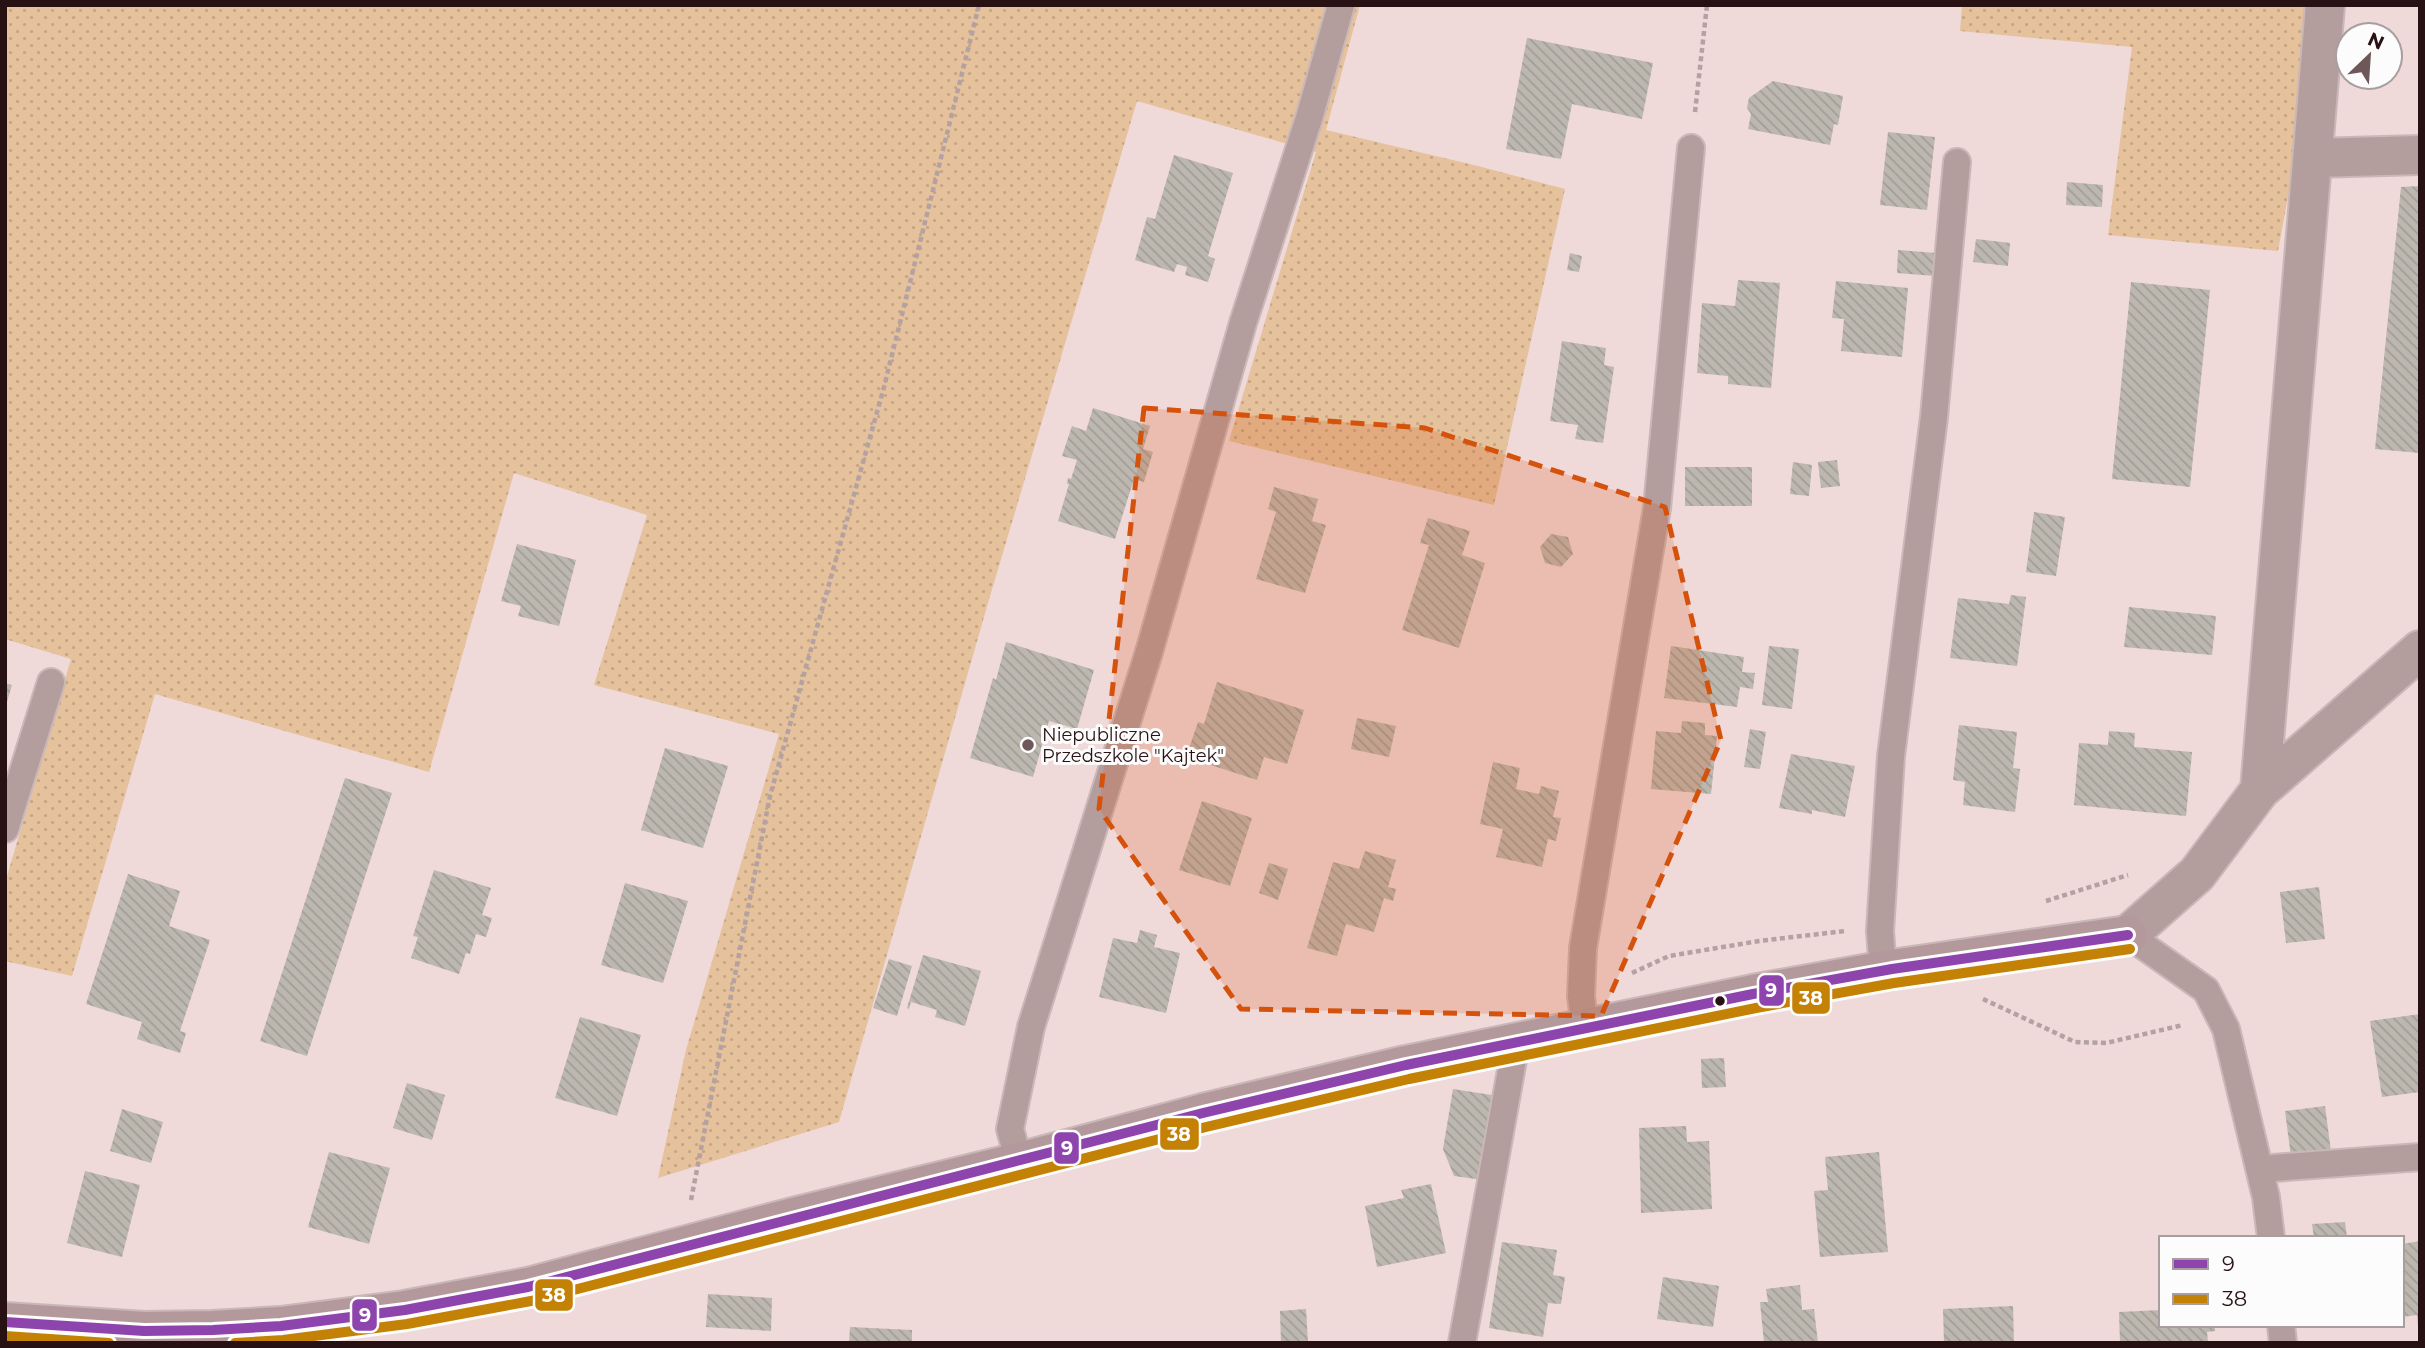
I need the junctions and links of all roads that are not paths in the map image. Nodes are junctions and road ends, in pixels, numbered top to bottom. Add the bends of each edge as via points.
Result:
1 (1341, 5) edge
2 (2325, 5) edge
3 (1691, 148) road end
4 (2420, 155) edge
5 (2313, 158) junction
6 (1957, 162) dead end
7 (2420, 650) edge
8 (51, 682) dead end
9 (2260, 790) junction
10 (5, 829) edge
11 (2128, 935) junction
12 (1884, 971) junction
13 (1585, 1028) junction
14 (1516, 1043) junction
15 (2420, 1157) edge
16 (1019, 1162) junction
17 (2260, 1169) junction
18 (2271, 1236) edge
19 (5, 1322) edge
20 (1462, 1343) edge

1 - 16 lane via 1149,652 1031,1027 1010,1129
2 - 5 street
3 - 13 lane via 1657,508 1583,948
4 - 5 street
5 - 9 street
6 - 12 lane via 1934,417 1891,756 1880,932
7 - 9 street
8 - 10 lane
9 - 11 street via 2197,874
11 - 12 street
11 - 17 lane via 2206,990 2226,1030
12 - 13 street
13 - 14 street
14 - 16 street via 1281,1094
14 - 20 lane
15 - 17 lane
16 - 19 street via 528,1287 405,1310 223,1330 144,1331
17 - 18 lane

